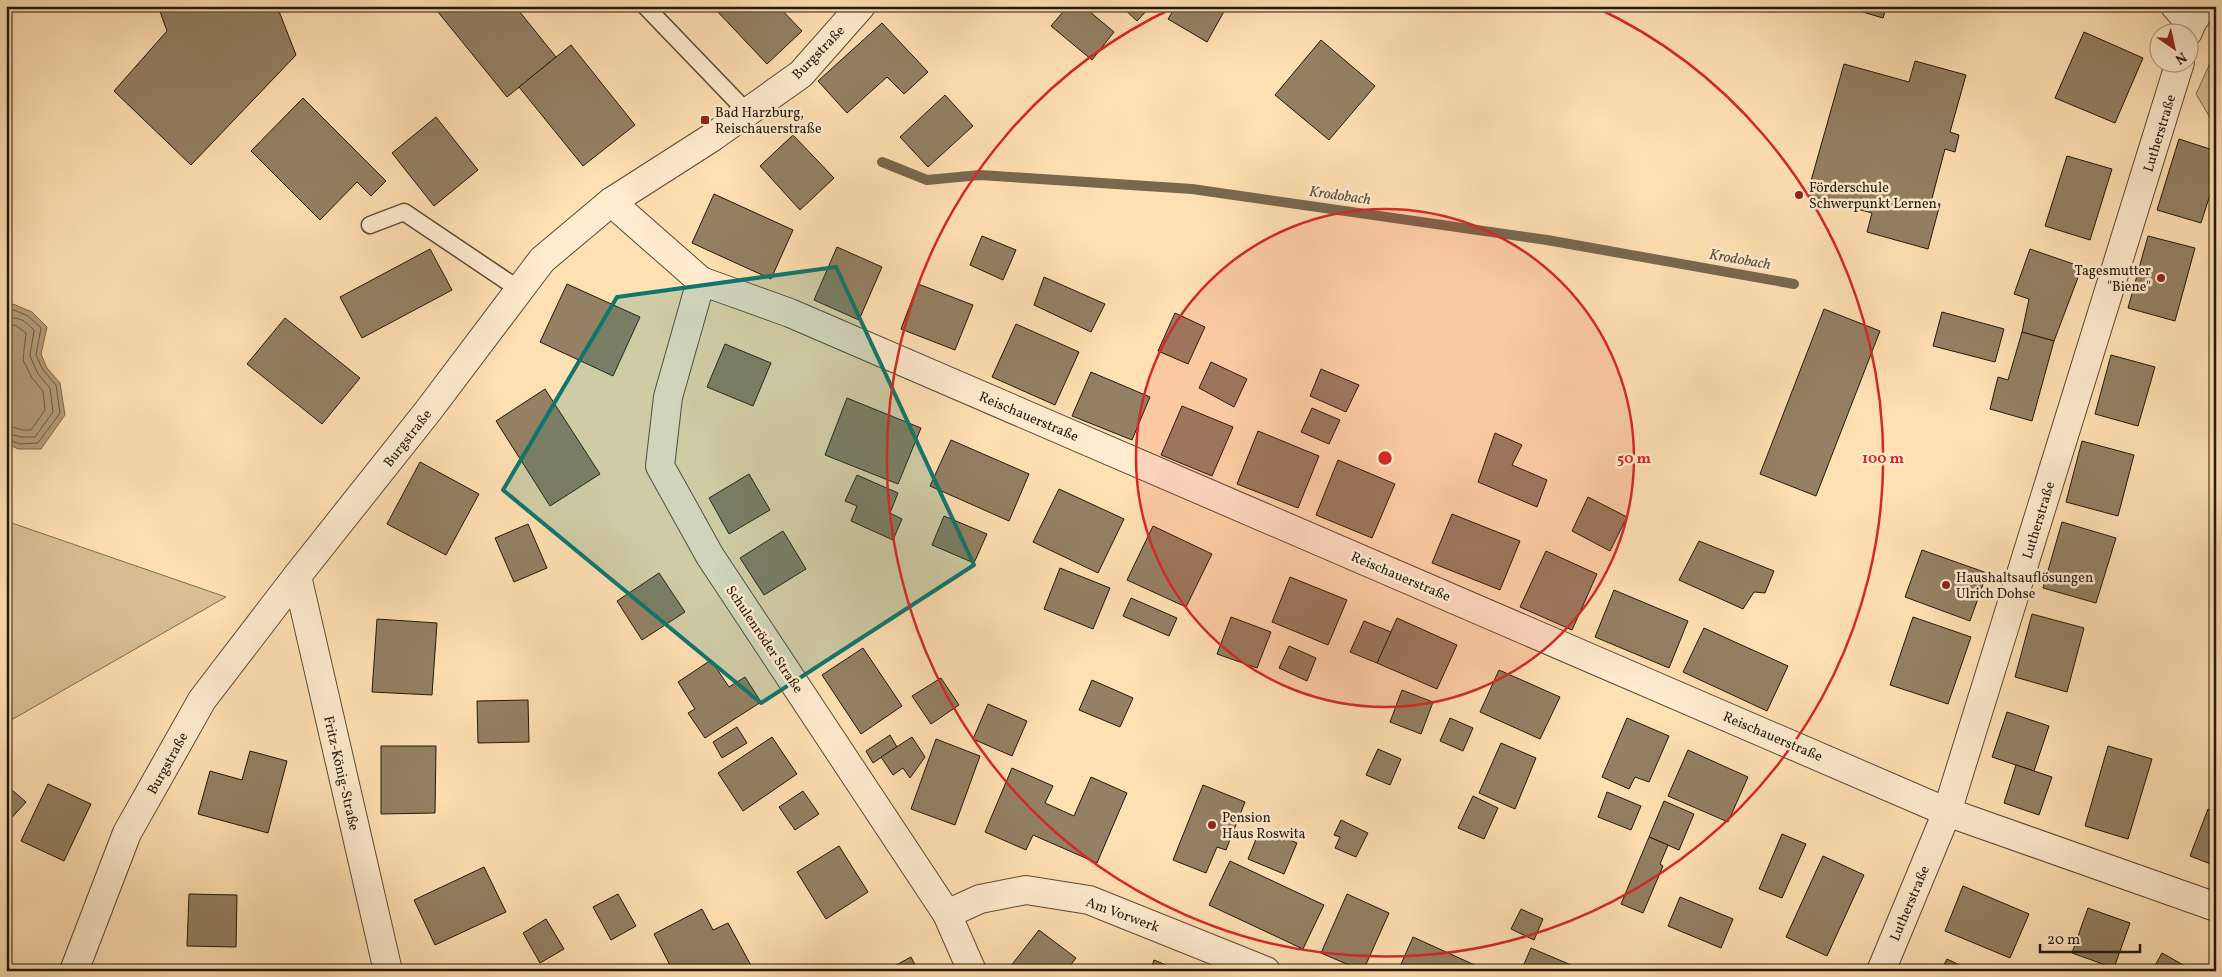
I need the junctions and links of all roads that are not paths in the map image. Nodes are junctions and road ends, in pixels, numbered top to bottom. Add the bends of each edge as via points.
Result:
1 (645, 6) edge
2 (861, 6) edge
3 (2177, 72) edge
4 (747, 112) junction
5 (611, 202) junction
6 (370, 225) dead end
7 (701, 281) junction
8 (520, 290) junction
9 (297, 576) junction
10 (1948, 812) junction
11 (2216, 907) edge
12 (947, 914) junction
13 (74, 971) edge
14 (388, 971) edge
15 (972, 971) edge
16 (1266, 971) edge
17 (1881, 971) edge

1 - 4 lane
2 - 4 street, Burgstraße via 801,74
3 - 10 street, Lutherstraße
4 - 5 street, Burgstraße
5 - 7 street, Reischauerstraße
5 - 8 street, Burgstraße via 542,260
6 - 8 lane via 404,212
7 - 10 street, Reischauerstraße via 808,321
7 - 12 street, Schulenröder Straße via 668,397 660,466 710,556
8 - 9 street, Burgstraße
9 - 13 street, Burgstraße via 202,700 132,825
9 - 14 street, Fritz-König-Straße
10 - 11 street, Reischauerstraße
10 - 17 street, Lutherstraße
12 - 15 street, Schulenröder Straße
12 - 16 street, Am Vorwerk via 980,899 1026,890 1089,900

